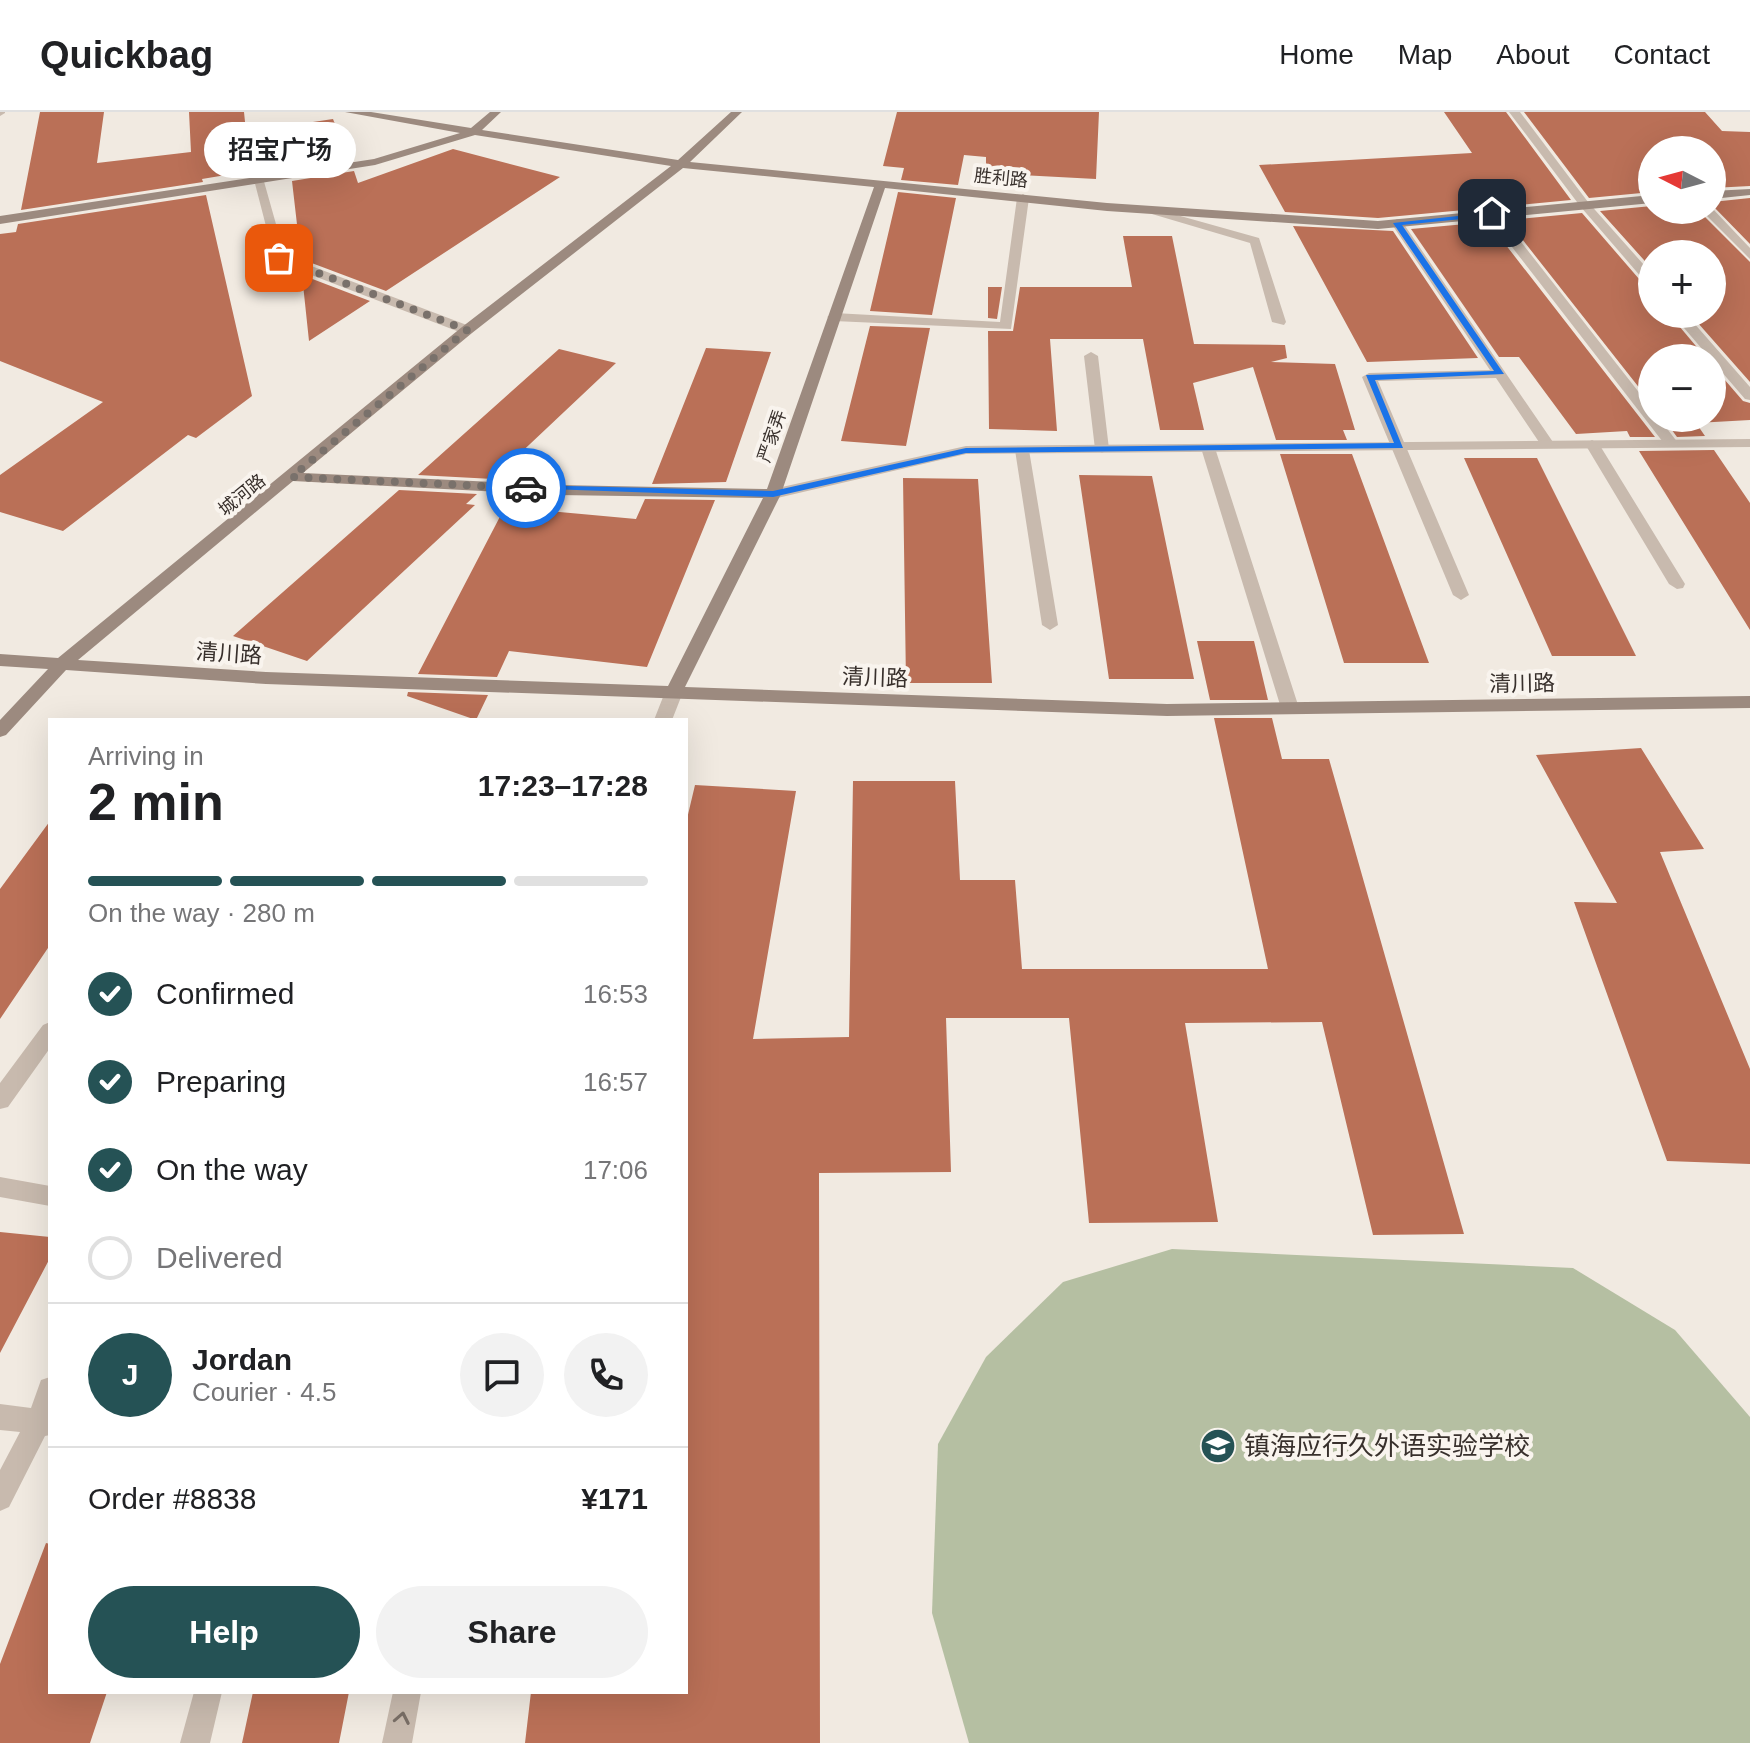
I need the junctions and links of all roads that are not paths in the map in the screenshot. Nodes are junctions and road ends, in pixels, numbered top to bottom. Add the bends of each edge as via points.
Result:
1 (350, 112) edge
2 (496, 112) edge
3 (737, 112) edge
4 (1514, 112) edge
5 (473, 132) junction
6 (681, 164) junction
7 (257, 178) junction
8 (881, 183) junction
9 (1750, 192) edge
10 (1726, 194) edge
11 (1023, 198) junction
12 (1638, 200) edge
13 (1584, 204) junction
14 (1156, 211) junction
15 (1492, 213) junction
16 (0, 220) edge
17 (1397, 223) junction
18 (1720, 224) edge
19 (1750, 255) edge
20 (1638, 266) edge
21 (834, 317) junction
22 (1279, 322) dead end
23 (1691, 328) edge
24 (467, 330) junction
25 (1091, 356) dead end
26 (1500, 374) junction
27 (1750, 396) edge
28 (1671, 443) junction
29 (1750, 443) edge
30 (1592, 444) junction
31 (1548, 445) junction
32 (1400, 446) junction
33 (1208, 448) junction
34 (1102, 449) junction
35 (1022, 450) junction
36 (292, 477) junction
37 (773, 494) junction
38 (1677, 584) dead end
39 (1461, 595) dead end
40 (1050, 625) dead end
41 (0, 660) edge
42 (63, 663) junction
43 (674, 692) junction
44 (1750, 702) edge
45 (1290, 708) junction
46 (664, 718) edge
47 (0, 731) edge
48 (48, 1034) edge
49 (0, 1100) edge
50 (0, 1187) edge
51 (48, 1196) edge
52 (48, 1400) edge
53 (0, 1417) edge
54 (44, 1423) edge
55 (0, 1498) edge
56 (207, 1694) edge
57 (407, 1694) edge
58 (195, 1743) edge
59 (397, 1743) edge

1 - 5 street, 胜利路
2 - 5 street
3 - 6 street, 城河路
4 - 13 street
5 - 6 street, 胜利路
5 - 7 street via 375,162
6 - 8 street, 胜利路
6 - 24 street, 城河路
7 - 16 street
7 - 24 street via 279,258
8 - 11 street, 胜利路
8 - 21 street, 严家弄
9 - 10 street
11 - 14 street, 胜利路
11 - 21 street via 1006,326
12 - 13 street, 胜利路
13 - 15 street, 胜利路
13 - 20 street
14 - 17 street, 胜利路
14 - 22 street via 1255,241
15 - 17 street, 胜利路
15 - 28 street
17 - 26 street
18 - 19 street
21 - 37 street, 严家弄
23 - 27 street
24 - 36 street, 城河路
25 - 34 street
26 - 31 street
26 - 32 street via 1369,377
28 - 29 street
28 - 30 street
30 - 31 street
30 - 38 street
31 - 32 street
32 - 33 street
32 - 39 street
33 - 34 street
33 - 45 street
34 - 35 street
35 - 37 street via 966,450
35 - 40 street
36 - 37 street
36 - 42 street, 城河路
37 - 43 street, 严家弄
41 - 42 street, 清川路
42 - 43 street, 清川路 via 266,678
42 - 47 street, 城河路
43 - 45 street, 清川路 via 1167,710
43 - 46 street
44 - 45 street, 清川路
48 - 49 street
50 - 51 street
52 - 54 street
53 - 54 street
54 - 55 street
56 - 58 street
59 -> 57 street

